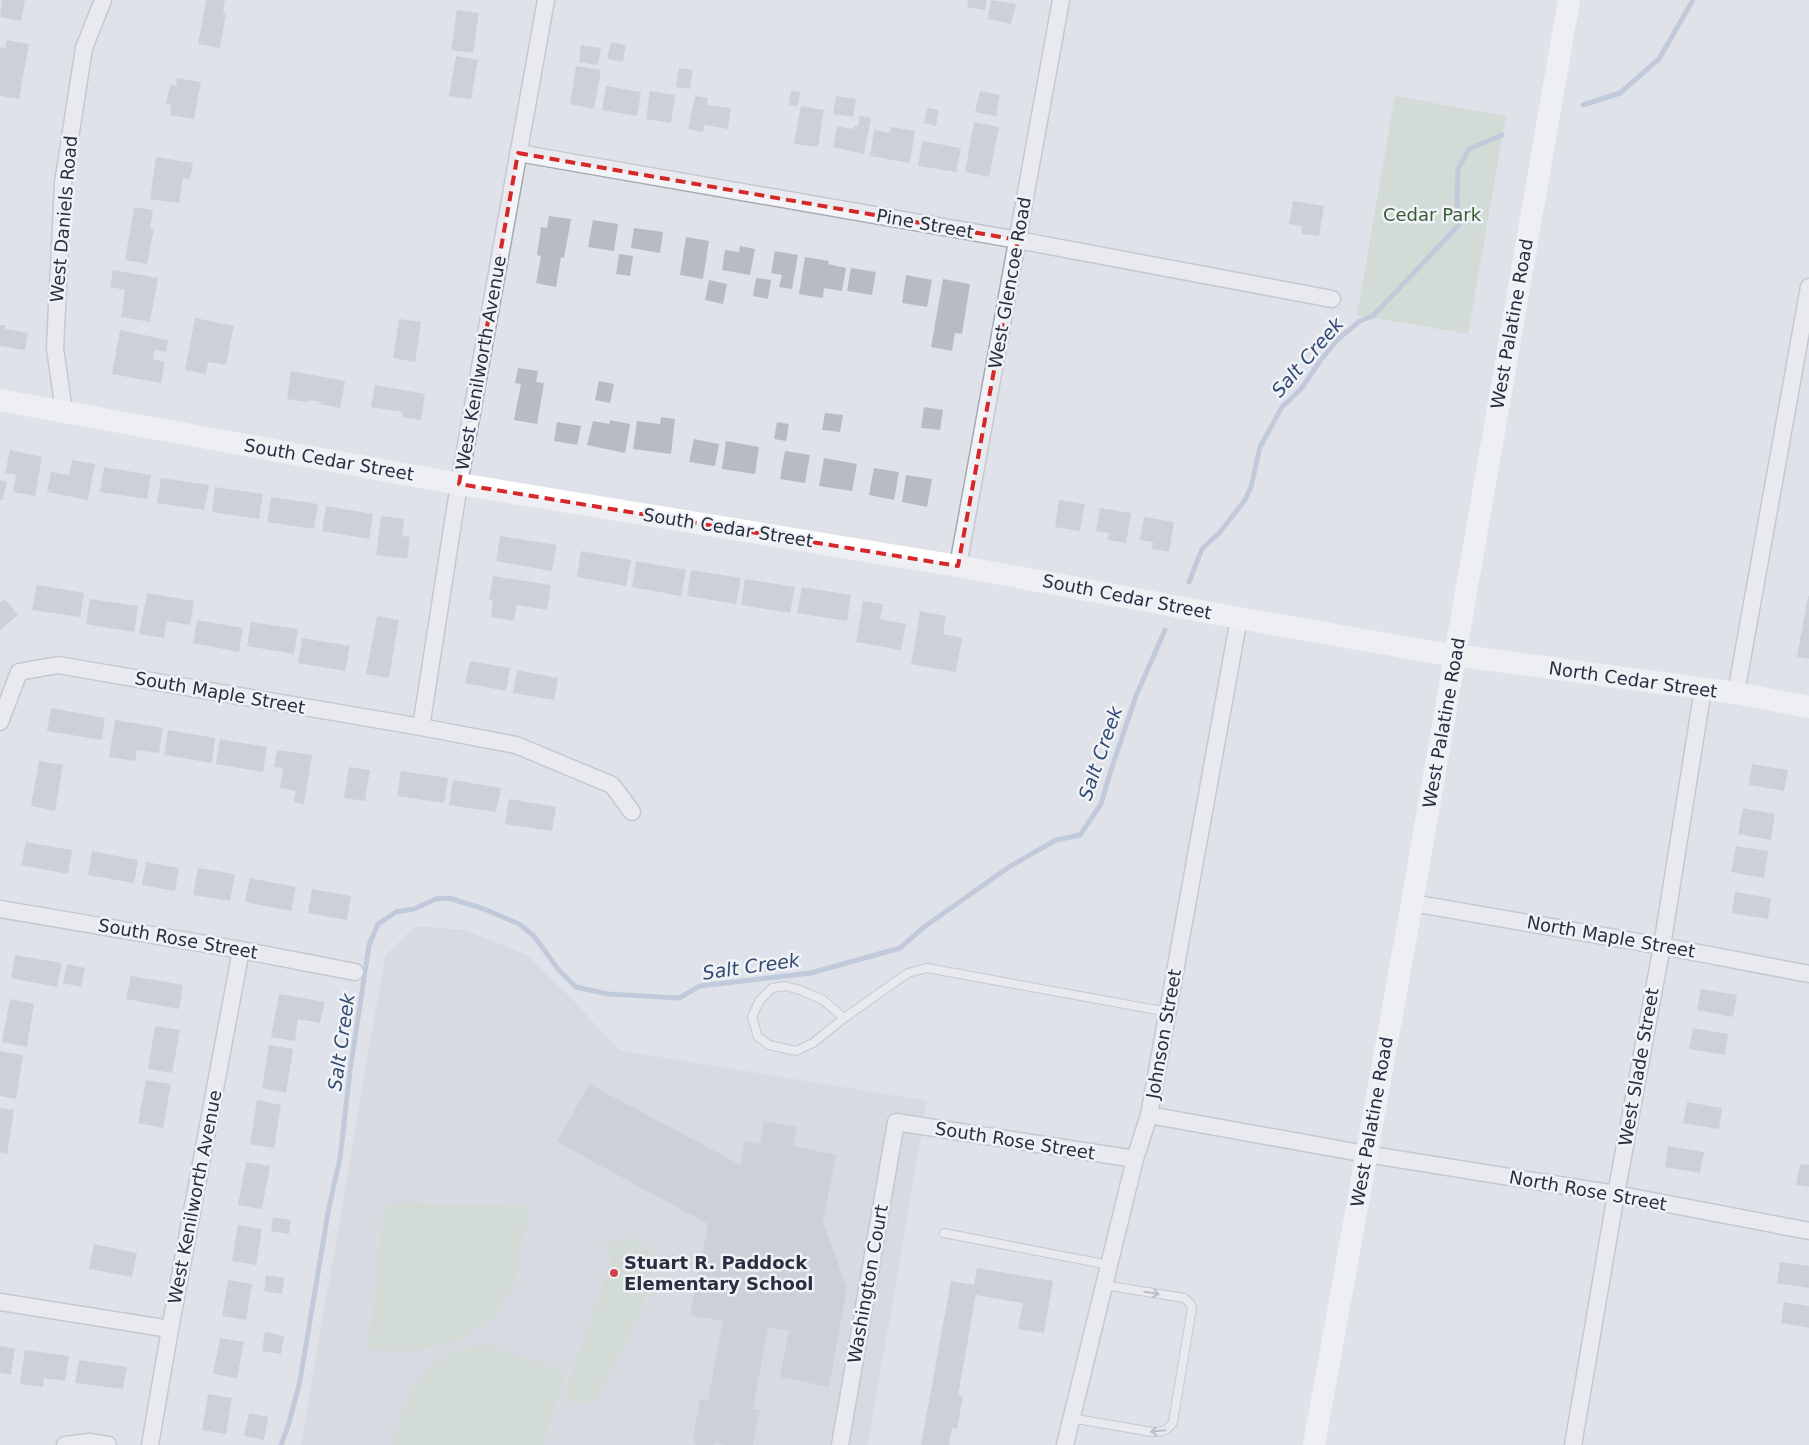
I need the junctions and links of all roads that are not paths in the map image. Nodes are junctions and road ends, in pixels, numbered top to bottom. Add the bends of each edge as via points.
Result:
1 (103, 0) edge
2 (546, 0) edge
3 (1061, 0) edge
4 (1569, 0) edge
5 (518, 153) junction
6 (1018, 240) junction
7 (1809, 287) edge
8 (1332, 299) dead end
9 (0, 400) edge
10 (64, 412) junction
11 (459, 484) junction
12 (958, 566) junction
13 (1239, 618) junction
14 (1456, 656) junction
15 (1703, 690) junction
16 (1736, 693) junction
17 (1809, 707) edge
18 (0, 722) edge
19 (421, 727) junction
20 (632, 812) dead end
21 (1412, 903) junction
22 (0, 909) edge
23 (1662, 946) junction
24 (241, 950) junction
25 (355, 972) dead end
26 (1809, 974) edge
27 (1168, 1012) junction
28 (844, 1018) junction
29 (1149, 1115) junction
30 (896, 1122) joint
31 (1366, 1154) junction
32 (1135, 1159) junction
33 (1616, 1194) junction
34 (1809, 1231) edge
35 (944, 1233) dead end
36 (1109, 1265) junction
37 (1104, 1285) junction
38 (0, 1302) edge
39 (170, 1329) junction
40 (1071, 1418) junction
41 (65, 1445) edge
42 (108, 1445) edge
43 (150, 1445) edge
44 (840, 1445) edge
45 (1064, 1445) edge
46 (1314, 1445) edge
47 (1573, 1445) edge

1 - 10 street, West Daniels Road via 84,48 63,183 55,348
2 - 5 street, West Kenilworth Avenue
3 - 6 street, West Glencoe Road
4 - 14 street, West Palatine Road
5 - 6 street, Pine Street
5 - 11 street, West Kenilworth Avenue
6 - 8 street, Pine Street
6 - 12 street, West Glencoe Road
7 - 16 street
9 - 10 street, South Cedar Street
10 - 11 street, South Cedar Street
11 - 12 street, South Cedar Street
11 - 19 street, West Kenilworth Avenue
12 - 13 street, South Cedar Street
13 - 14 street, South Cedar Street
13 - 27 street, Johnson Street
14 - 15 street, North Cedar Street
14 - 21 street, West Palatine Road
15 - 16 street, North Cedar Street
15 - 23 street, West Slade Street
16 - 17 street, North Cedar Street
18 - 19 street, South Maple Street via 19,672 58,665
19 - 20 street, South Maple Street via 516,744 612,785
21 - 23 street, North Maple Street
21 - 31 street, West Palatine Road
22 - 24 street, South Rose Street
23 - 26 street, North Maple Street
23 - 33 street, West Slade Street
24 - 25 street, South Rose Street
24 - 39 street, West Kenilworth Avenue
27 - 28 lane via 927,968 908,973
27 - 29 street, Johnson Street
28 - 28 lane via 823,1000 785,986 772,988 760,1000 752,1017 758,1037 769,1045 796,1051 813,1043
29 - 31 street
29 - 32 street, Johnson Street
30 - 32 street, South Rose Street
30 - 44 street, Washington Court
31 - 33 street, North Rose Street
31 - 46 street, West Palatine Road
32 - 36 street, Johnson Street
33 - 34 street, North Rose Street
33 - 47 street, West Slade Street
35 - 36 lane
36 - 37 street, Johnson Street
37 - 40 street, Johnson Street
37 -> 40 lane via 1184,1298 1190,1303 1192,1308 1173,1422 1163,1432 1152,1432
38 - 39 street
39 - 43 street, West Kenilworth Avenue
40 - 45 street, Johnson Street
41 - 42 street via 89,1442

